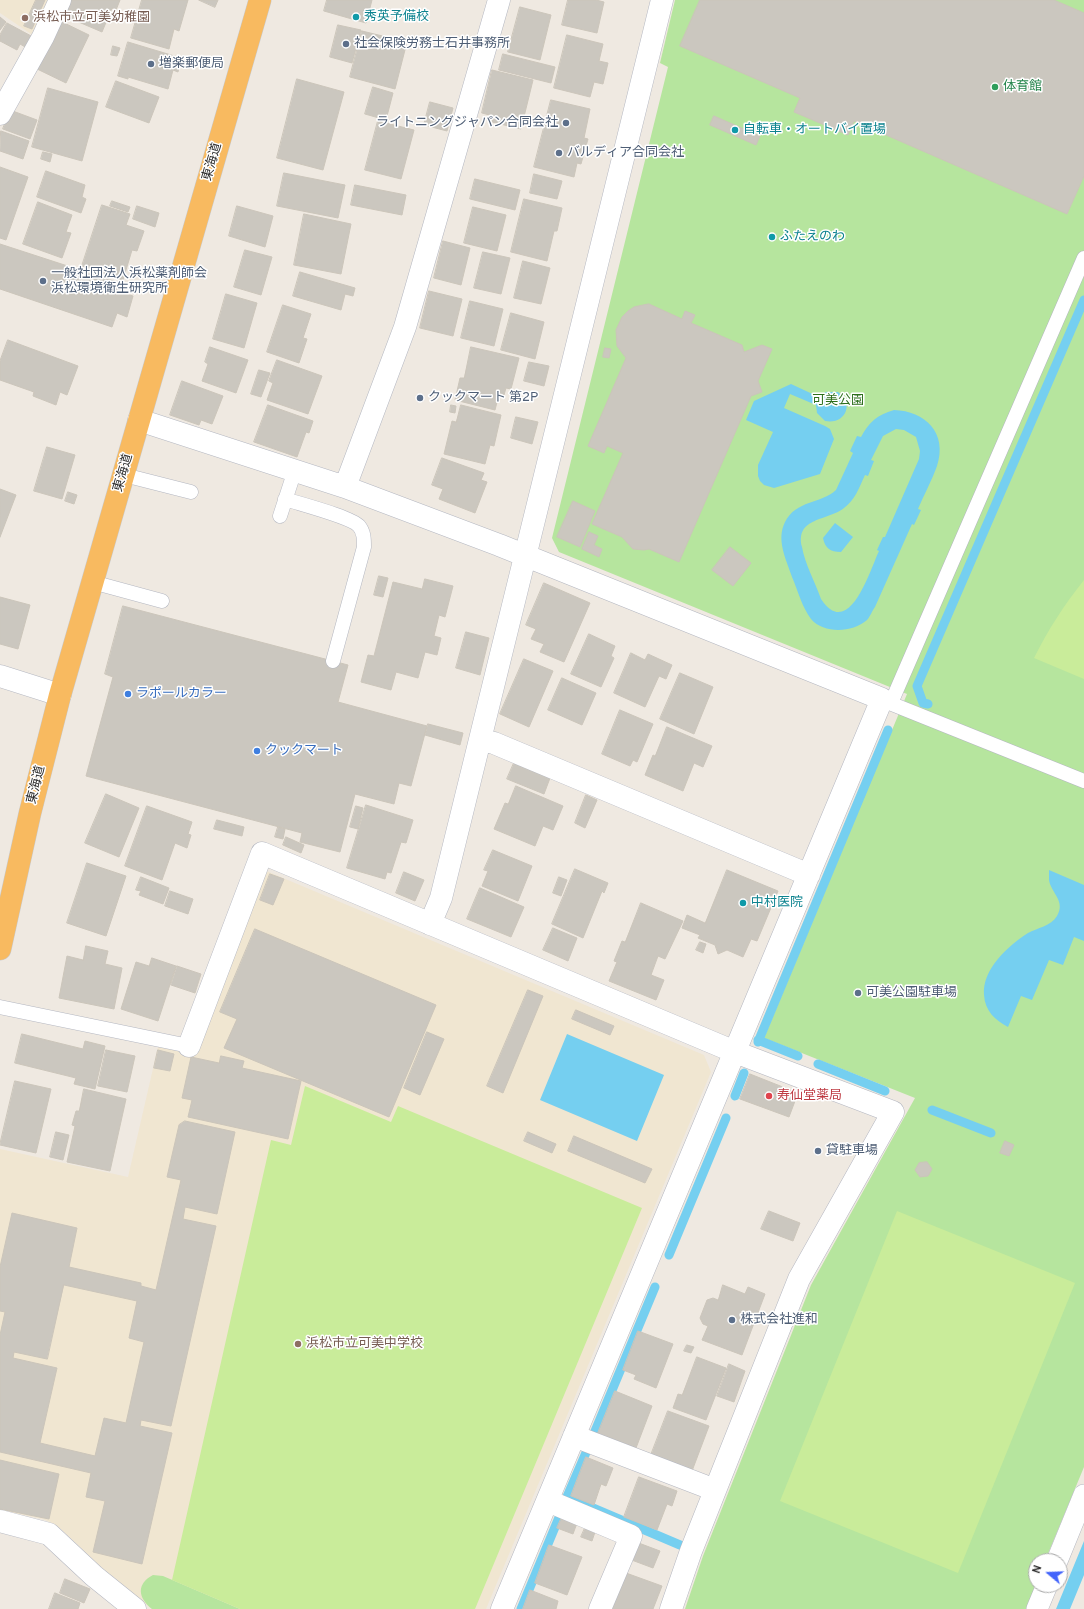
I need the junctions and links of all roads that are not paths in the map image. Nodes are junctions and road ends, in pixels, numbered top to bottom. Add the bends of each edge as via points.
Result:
1 (60, 0) edge
2 (499, 0) edge
3 (662, 0) edge
4 (257, 1) edge
5 (0, 113) edge
6 (1084, 258) edge
7 (139, 420) junction
8 (295, 470) junction
9 (124, 475) junction
10 (346, 487) junction
11 (191, 492) dead end
12 (285, 499) junction
13 (280, 516) dead end
14 (525, 555) junction
15 (92, 582) junction
16 (162, 601) dead end
17 (333, 661) dead end
18 (0, 676) edge
19 (60, 695) junction
20 (886, 701) junction
21 (480, 740) junction
22 (1084, 781) edge
23 (809, 875) junction
24 (430, 924) junction
25 (0, 949) edge
26 (0, 1007) edge
27 (189, 1046) joint
28 (735, 1052) junction
29 (574, 1436) junction
30 (715, 1490) junction
31 (1084, 1495) edge
32 (548, 1500) junction
33 (0, 1521) edge
34 (1060, 1553) edge
35 (1044, 1593) edge
36 (135, 1609) edge
37 (502, 1609) edge
38 (600, 1609) edge
39 (671, 1609) edge
40 (1037, 1609) edge

1 - 5 street via 43,37
2 - 10 street via 405,327
3 - 14 street
4 - 7 highway, 東海道
6 - 20 lane
7 - 8 street
7 - 9 highway, 東海道
8 - 10 street
8 - 12 lane
9 - 11 lane
9 - 15 highway, 東海道
10 - 14 street
12 - 13 lane
12 - 17 lane via 348,520 358,525 364,535 364,547
14 - 20 street
14 - 21 street
15 - 16 lane
15 - 19 highway, 東海道
18 - 19 street
19 - 25 highway, 東海道 via 30,813
20 - 22 lane
20 - 23 street
21 - 23 street via 494,743
21 - 24 street via 441,898
23 - 28 street
24 - 27 street via 262,853
24 - 28 street
26 - 27 lane
28 - 29 street
28 - 30 street via 893,1112 799,1280
29 - 30 street
29 - 32 street
30 - 39 street
31 - 34 street
32 - 37 street
32 - 38 street via 631,1536
33 - 36 street via 49,1534 94,1576
35 - 40 street

